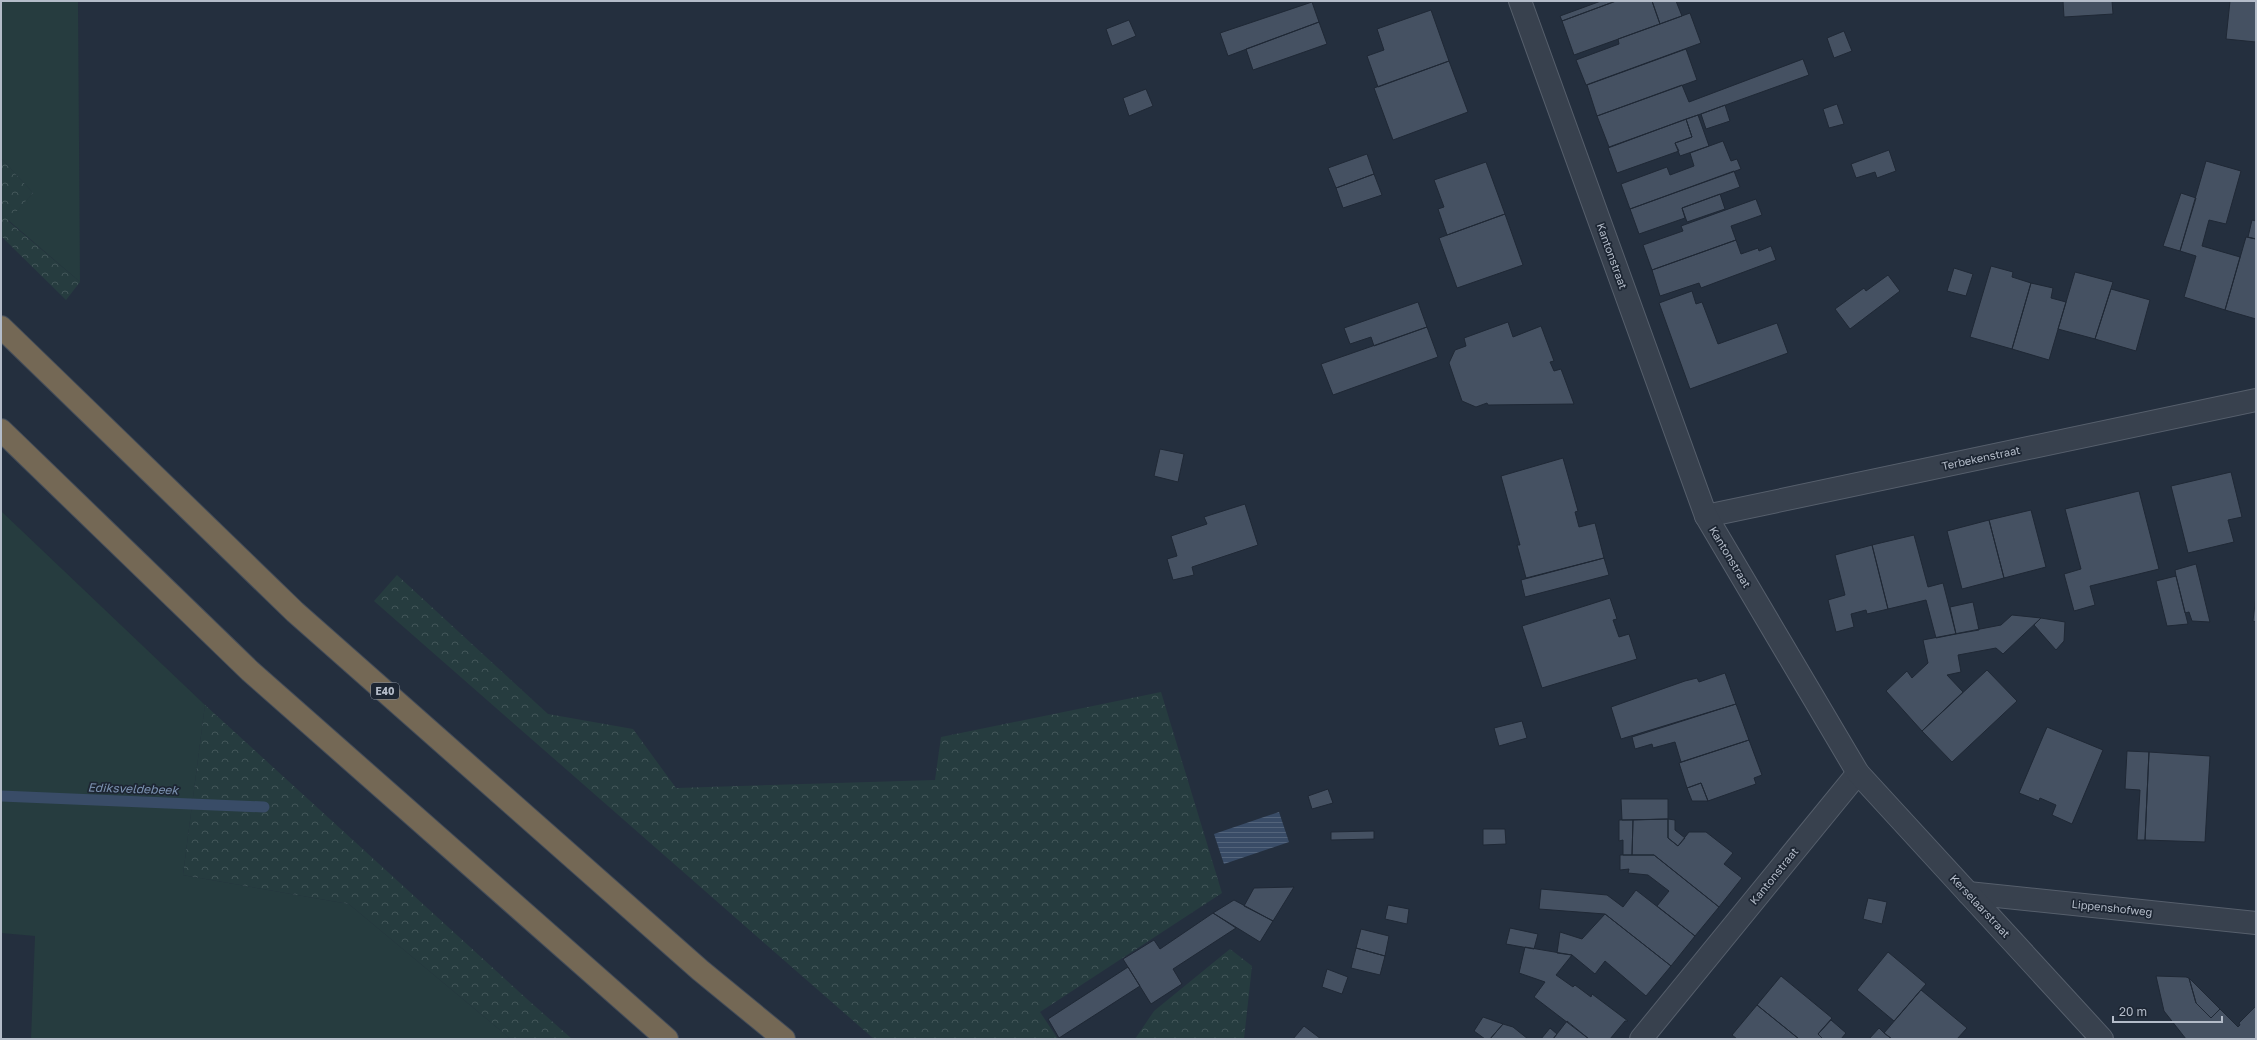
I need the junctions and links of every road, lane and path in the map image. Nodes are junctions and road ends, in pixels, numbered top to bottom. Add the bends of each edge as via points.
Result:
1 (1520, 1) edge
2 (1, 327) edge
3 (2256, 400) edge
4 (1, 430) edge
5 (1706, 516) junction
6 (1858, 773) junction
7 (1968, 893) junction
8 (2256, 923) edge
9 (666, 1039) edge
10 (784, 1039) edge
11 (1641, 1039) edge
12 (2102, 1039) edge

1 - 5 street, Kantonstraat
2 - 10 highway, E40 via 295,612 700,970
3 - 5 street, Terbekenstraat
4 - 9 highway via 250,671
5 - 6 street, Kantonstraat
6 - 7 street, Kerselaarstraat
6 - 11 street, Kantonstraat
7 - 8 street, Lippenshofweg
7 - 12 street, Kerselaarstraat

